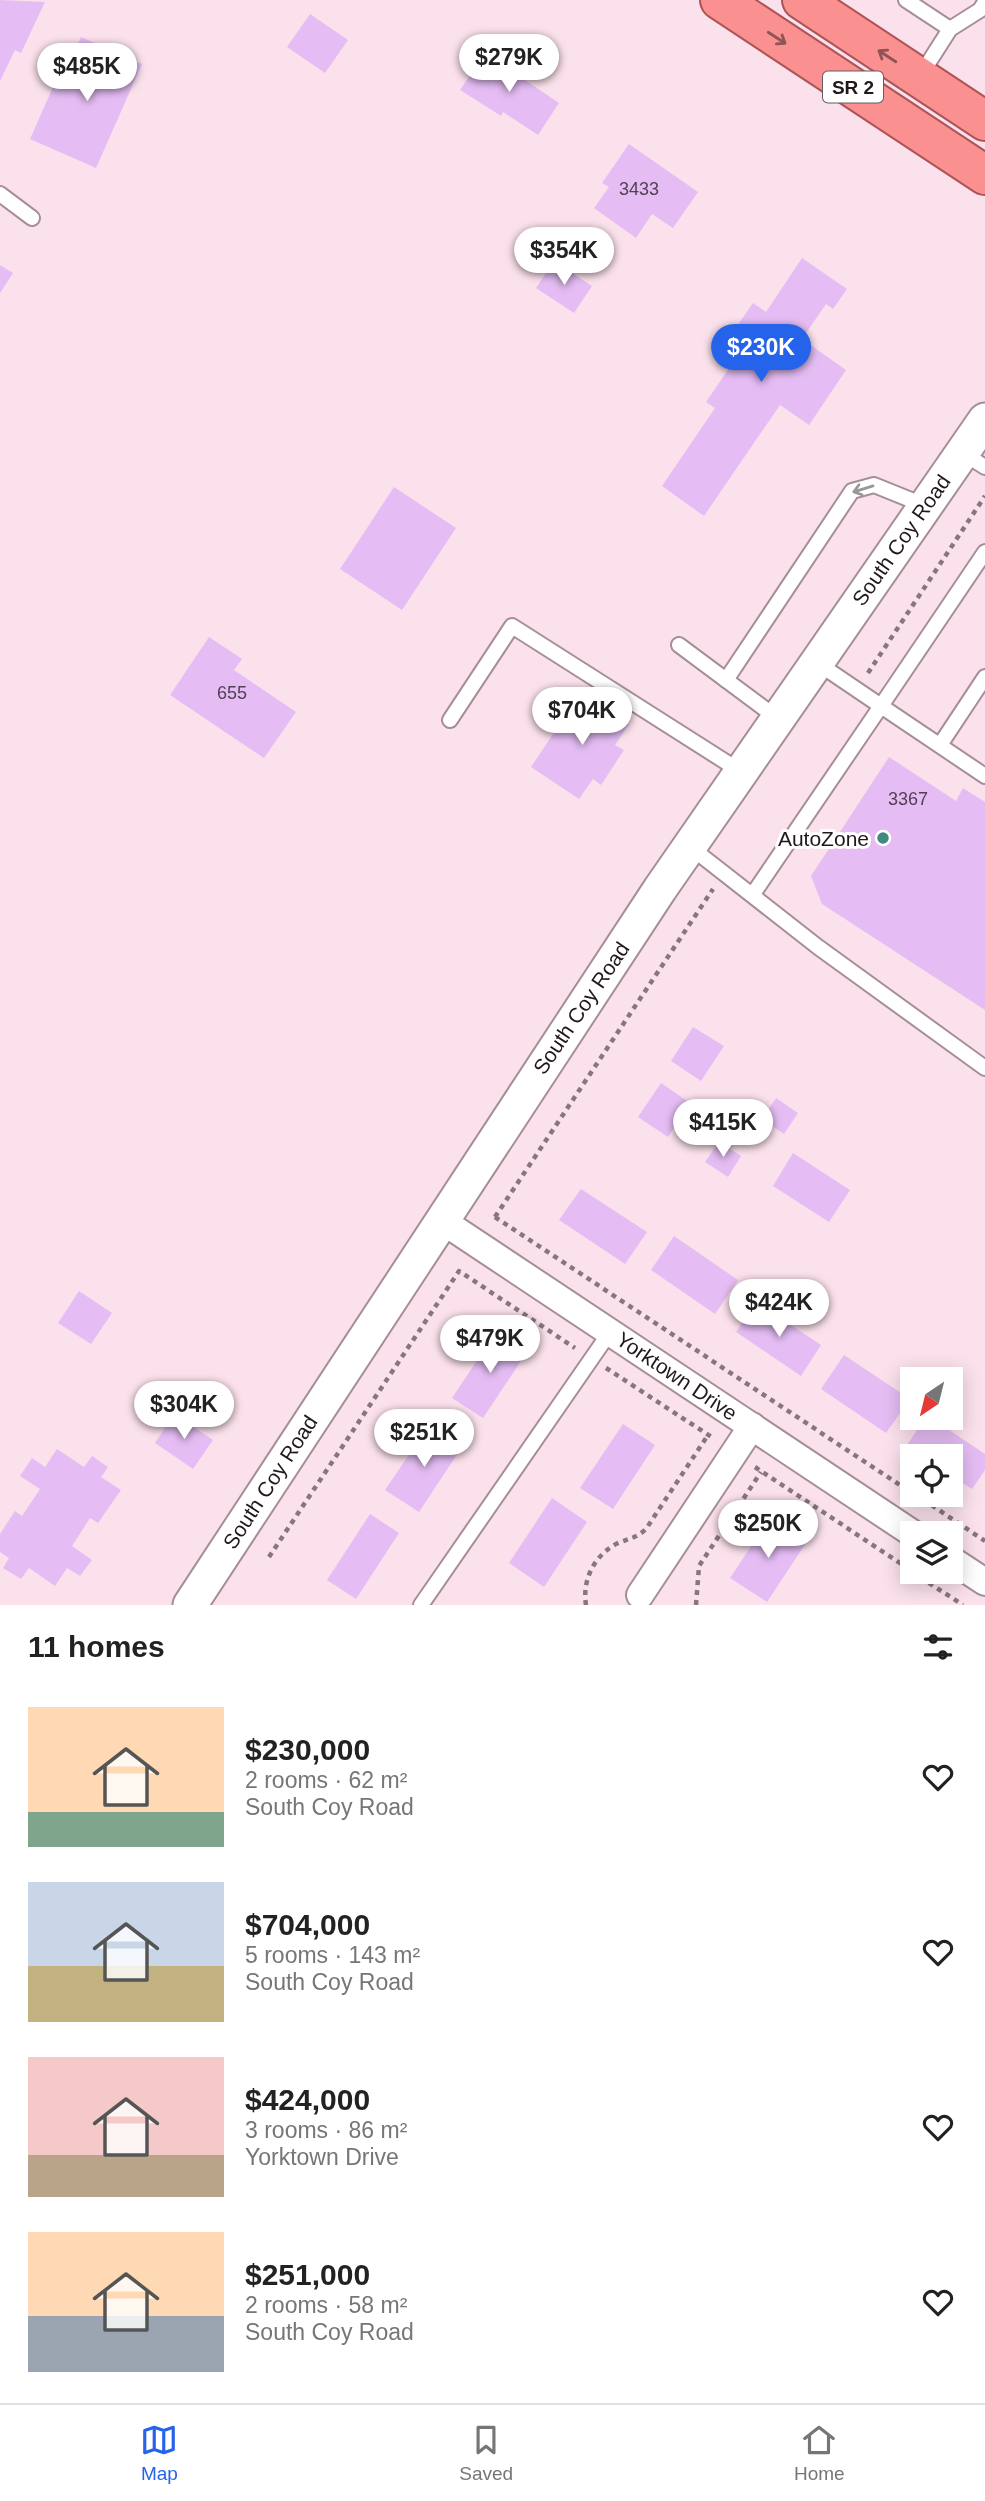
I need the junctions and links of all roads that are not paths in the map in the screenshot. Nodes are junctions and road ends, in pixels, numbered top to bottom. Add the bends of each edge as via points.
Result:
1 (720, 0) edge
2 (906, 0) edge
3 (808, 2) edge
4 (985, 2) edge
5 (950, 29) junction
6 (919, 77) junction
7 (984, 116) edge
8 (985, 175) edge
9 (0, 194) edge
10 (32, 218) dead end
11 (985, 420) edge
12 (974, 460) edge
13 (926, 506) junction
14 (985, 552) edge
15 (679, 645) dead end
16 (815, 662) junction
17 (985, 677) edge
18 (726, 680) junction
19 (881, 706) junction
20 (777, 718) junction
21 (450, 720) dead end
22 (940, 745) junction
23 (740, 772) junction
24 (985, 776) edge
25 (689, 846) junction
26 (753, 894) junction
27 (985, 1068) edge
28 (441, 1220) junction
29 (610, 1332) junction
30 (752, 1426) junction
31 (900, 1525) edge
32 (963, 1568) edge
33 (985, 1582) edge
34 (640, 1595) dead end
35 (190, 1605) edge
36 (421, 1605) edge

1 -> 8 highway, SR 2
2 - 5 lane
6 -> 3 highway, SR 2
4 - 5 lane
5 - 6 lane
6 - 7 highway, SR 2
9 - 10 lane
11 - 12 street, South Coy Road
12 - 13 street, South Coy Road
13 - 16 street, South Coy Road
13 -> 18 lane via 874,485 852,491
14 - 19 lane
15 - 18 lane
16 - 19 lane
16 - 20 street, South Coy Road
17 - 22 lane
18 - 20 lane
19 - 22 lane
19 - 26 lane
20 - 23 street, South Coy Road
21 - 23 lane via 512,626
22 - 24 lane
23 - 25 street, South Coy Road
25 - 26 lane
25 - 28 street, South Coy Road
26 - 27 lane
28 - 29 street, Yorktown Drive
28 - 35 street, South Coy Road
29 - 30 street, Yorktown Drive
29 - 36 lane
30 - 31 street, Yorktown Drive
30 - 34 street
32 - 33 street

